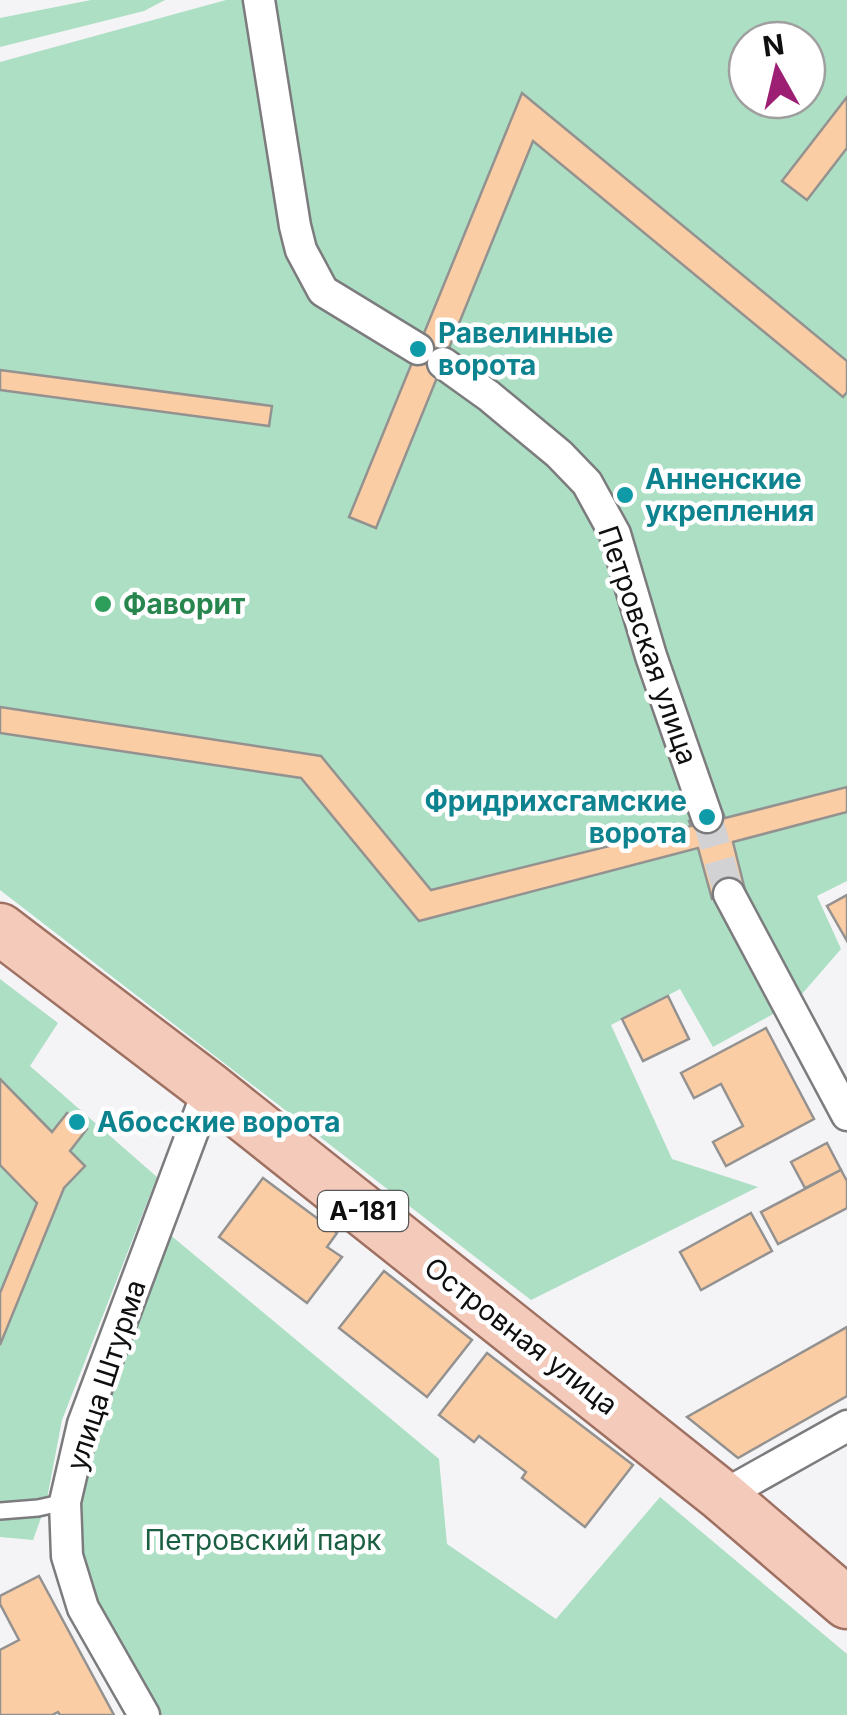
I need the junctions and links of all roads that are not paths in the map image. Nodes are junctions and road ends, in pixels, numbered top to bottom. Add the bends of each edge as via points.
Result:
1 (259, 0) edge
2 (707, 817) tunnel mouth
3 (729, 894) tunnel mouth
4 (0, 929) edge
5 (209, 1088) junction
6 (847, 1115) edge
7 (847, 1426) edge
8 (722, 1496) junction
9 (66, 1502) junction
10 (0, 1511) edge
11 (844, 1599) edge
12 (144, 1715) edge

1 - 2 street, Петровская улица via 295,226 323,292 489,396 587,483 615,534
3 - 6 street
4 - 5 main road, Островная улица / А-181
5 - 8 main road, Островная улица / А-181
5 - 9 street, улица Штурма via 83,1424
7 - 8 street
8 - 11 main road, Островная улица / А-181
9 - 10 lane
9 - 12 street, улица Штурма via 67,1556 83,1608

